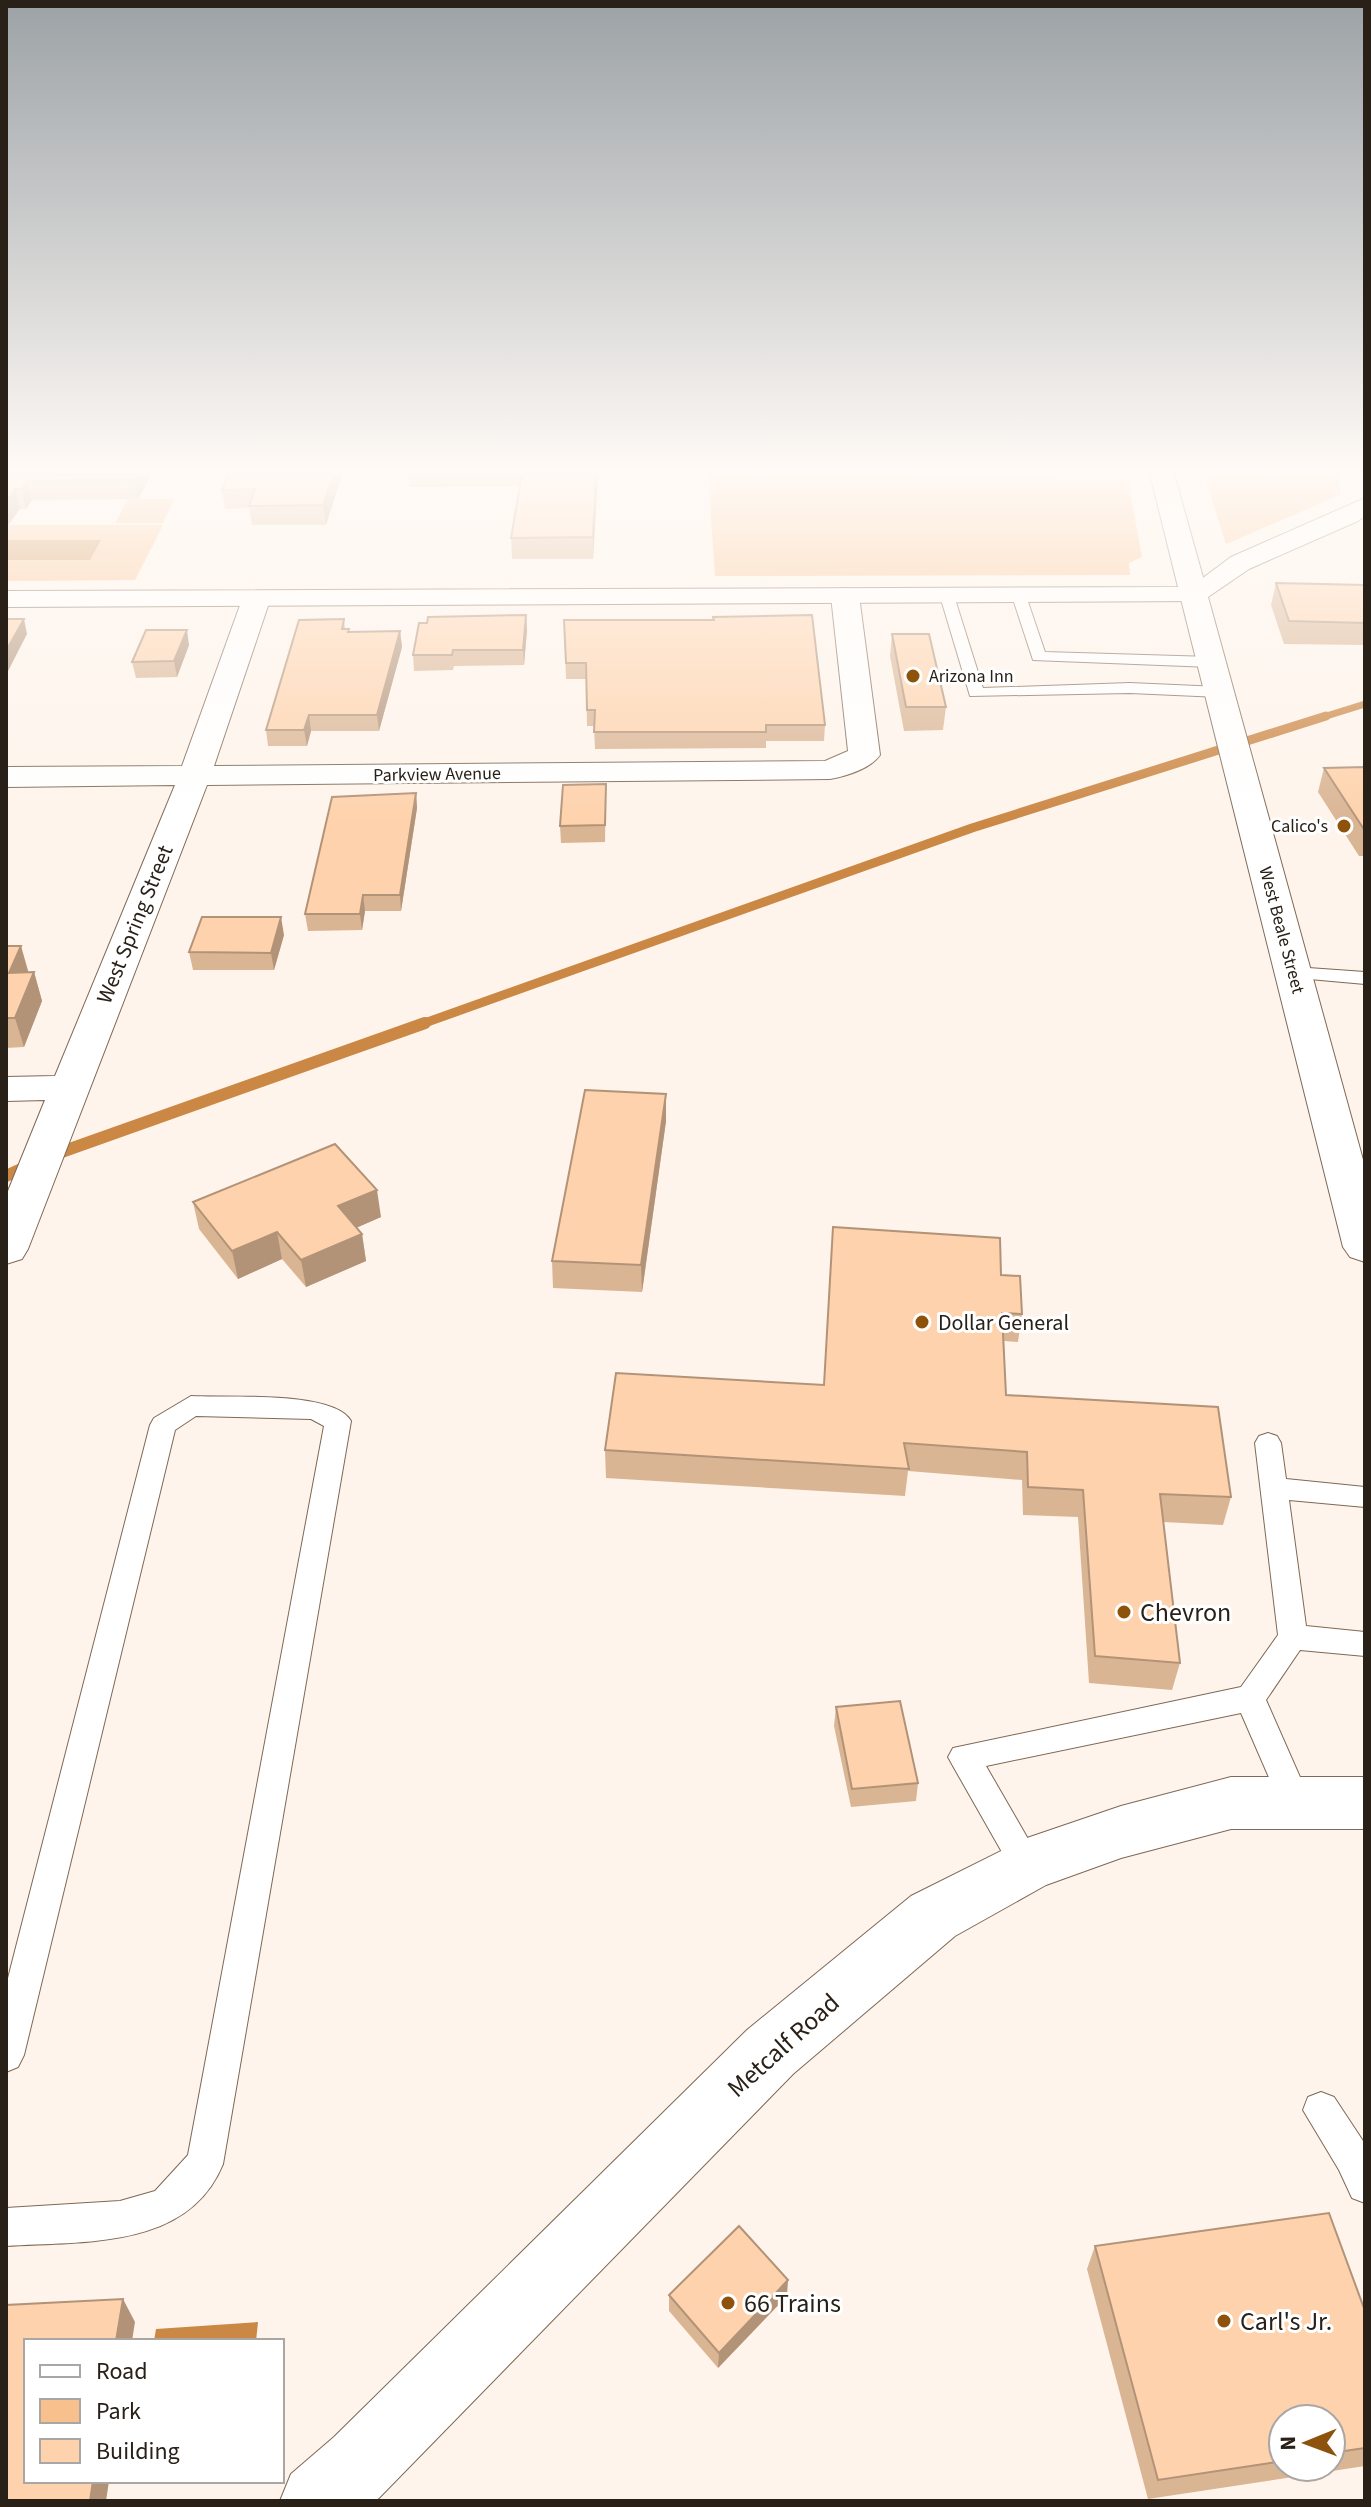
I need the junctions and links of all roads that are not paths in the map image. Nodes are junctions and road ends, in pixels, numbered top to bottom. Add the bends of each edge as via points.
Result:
1 (1193, 591) edge
2 (1200, 591) edge
3 (1194, 595) junction
4 (845, 596) junction
5 (947, 596) junction
6 (1019, 596) junction
7 (257, 597) junction
8 (6, 599) edge
9 (1211, 662) junction
10 (1222, 699) junction
11 (6, 777) edge
12 (194, 777) junction
13 (1294, 973) junction
14 (1365, 978) edge
15 (68, 1088) junction
16 (6, 1089) edge
17 (1365, 1247) edge
18 (6, 1249) edge
19 (1268, 1443) dead end
20 (1274, 1488) junction
21 (1365, 1497) edge
22 (1293, 1637) junction
23 (1365, 1644) edge
24 (1250, 1698) junction
25 (1295, 1802) junction
26 (1365, 1803) edge
27 (1027, 1865) junction
28 (6, 2055) edge
29 (1321, 2110) dead end
30 (1365, 2185) edge
31 (6, 2227) edge
32 (318, 2501) edge

1 - 3 main road, West Beale Street
2 - 3 main road
3 - 6 main road
3 - 9 main road, West Beale Street
4 - 5 main road
4 - 7 main road
4 - 12 main road, Parkview Avenue via 864,755 830,770
5 - 6 main road
5 - 10 lane via 976,693 1130,688
6 - 9 lane via 1039,657
7 - 8 main road
7 - 12 main road, West Spring Street
9 - 10 main road, West Beale Street
10 - 13 main road, West Beale Street
11 - 12 main road, Parkview Avenue
12 - 15 main road, West Spring Street
13 - 14 lane
13 - 17 main road, West Beale Street
15 - 16 main road
15 - 18 main road, West Spring Street
19 - 20 lane
20 - 21 lane
20 - 22 lane
22 - 23 lane
22 - 24 lane
24 - 25 lane
24 - 27 lane via 964,1757
25 - 26 main road, Metcalf Road
25 - 27 main road, Metcalf Road via 1231,1803 1121,1832
27 - 32 main road, Metcalf Road via 933,1916 770,2052 372,2453
28 - 31 lane via 163,1425 191,1406 314,1410 338,1421 205,2164 166,2206 155,2210 120,2220
29 - 30 lane

